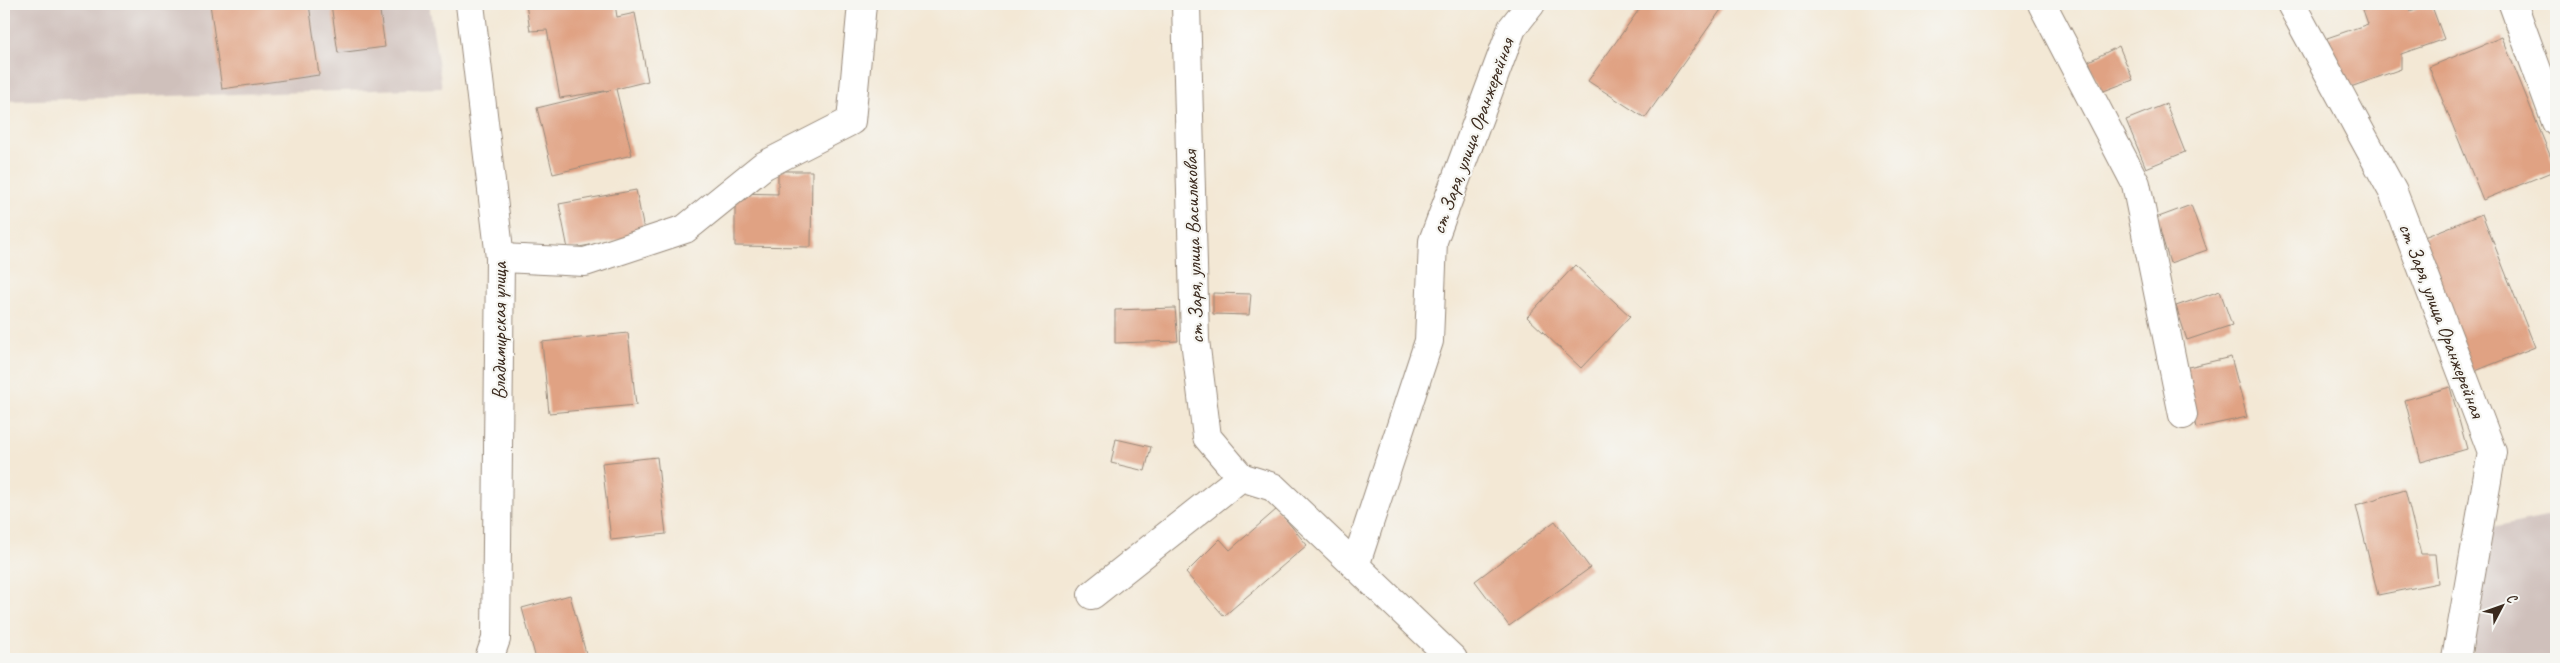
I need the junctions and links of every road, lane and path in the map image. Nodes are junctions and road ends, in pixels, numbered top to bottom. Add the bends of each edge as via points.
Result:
1 (470, 4) edge
2 (862, 4) edge
3 (1186, 4) edge
4 (1531, 4) edge
5 (2042, 4) edge
6 (2291, 4) edge
7 (2512, 4) edge
8 (2556, 122) edge
9 (500, 258) junction
10 (2183, 415) dead end
11 (1242, 478) junction
12 (1356, 564) junction
13 (1092, 595) dead end
14 (489, 659) edge
15 (1453, 659) edge
16 (2456, 659) edge

1 - 9 street, Владимирская улица
2 - 9 street via 851,121 763,166 685,229 585,262
3 - 11 street, ст Заря, улица Васильковая via 1195,340 1207,437
4 - 12 street, ст Заря, улица Оранжерейная via 1512,28 1433,241 1429,341
5 - 10 street via 2136,184
6 - 16 street, ст Заря, улица Оранжерейная via 2393,192 2492,452
7 - 8 street
9 - 14 street, Владимирская улица via 496,640
11 - 12 street via 1273,487
11 - 13 street
12 - 15 street

